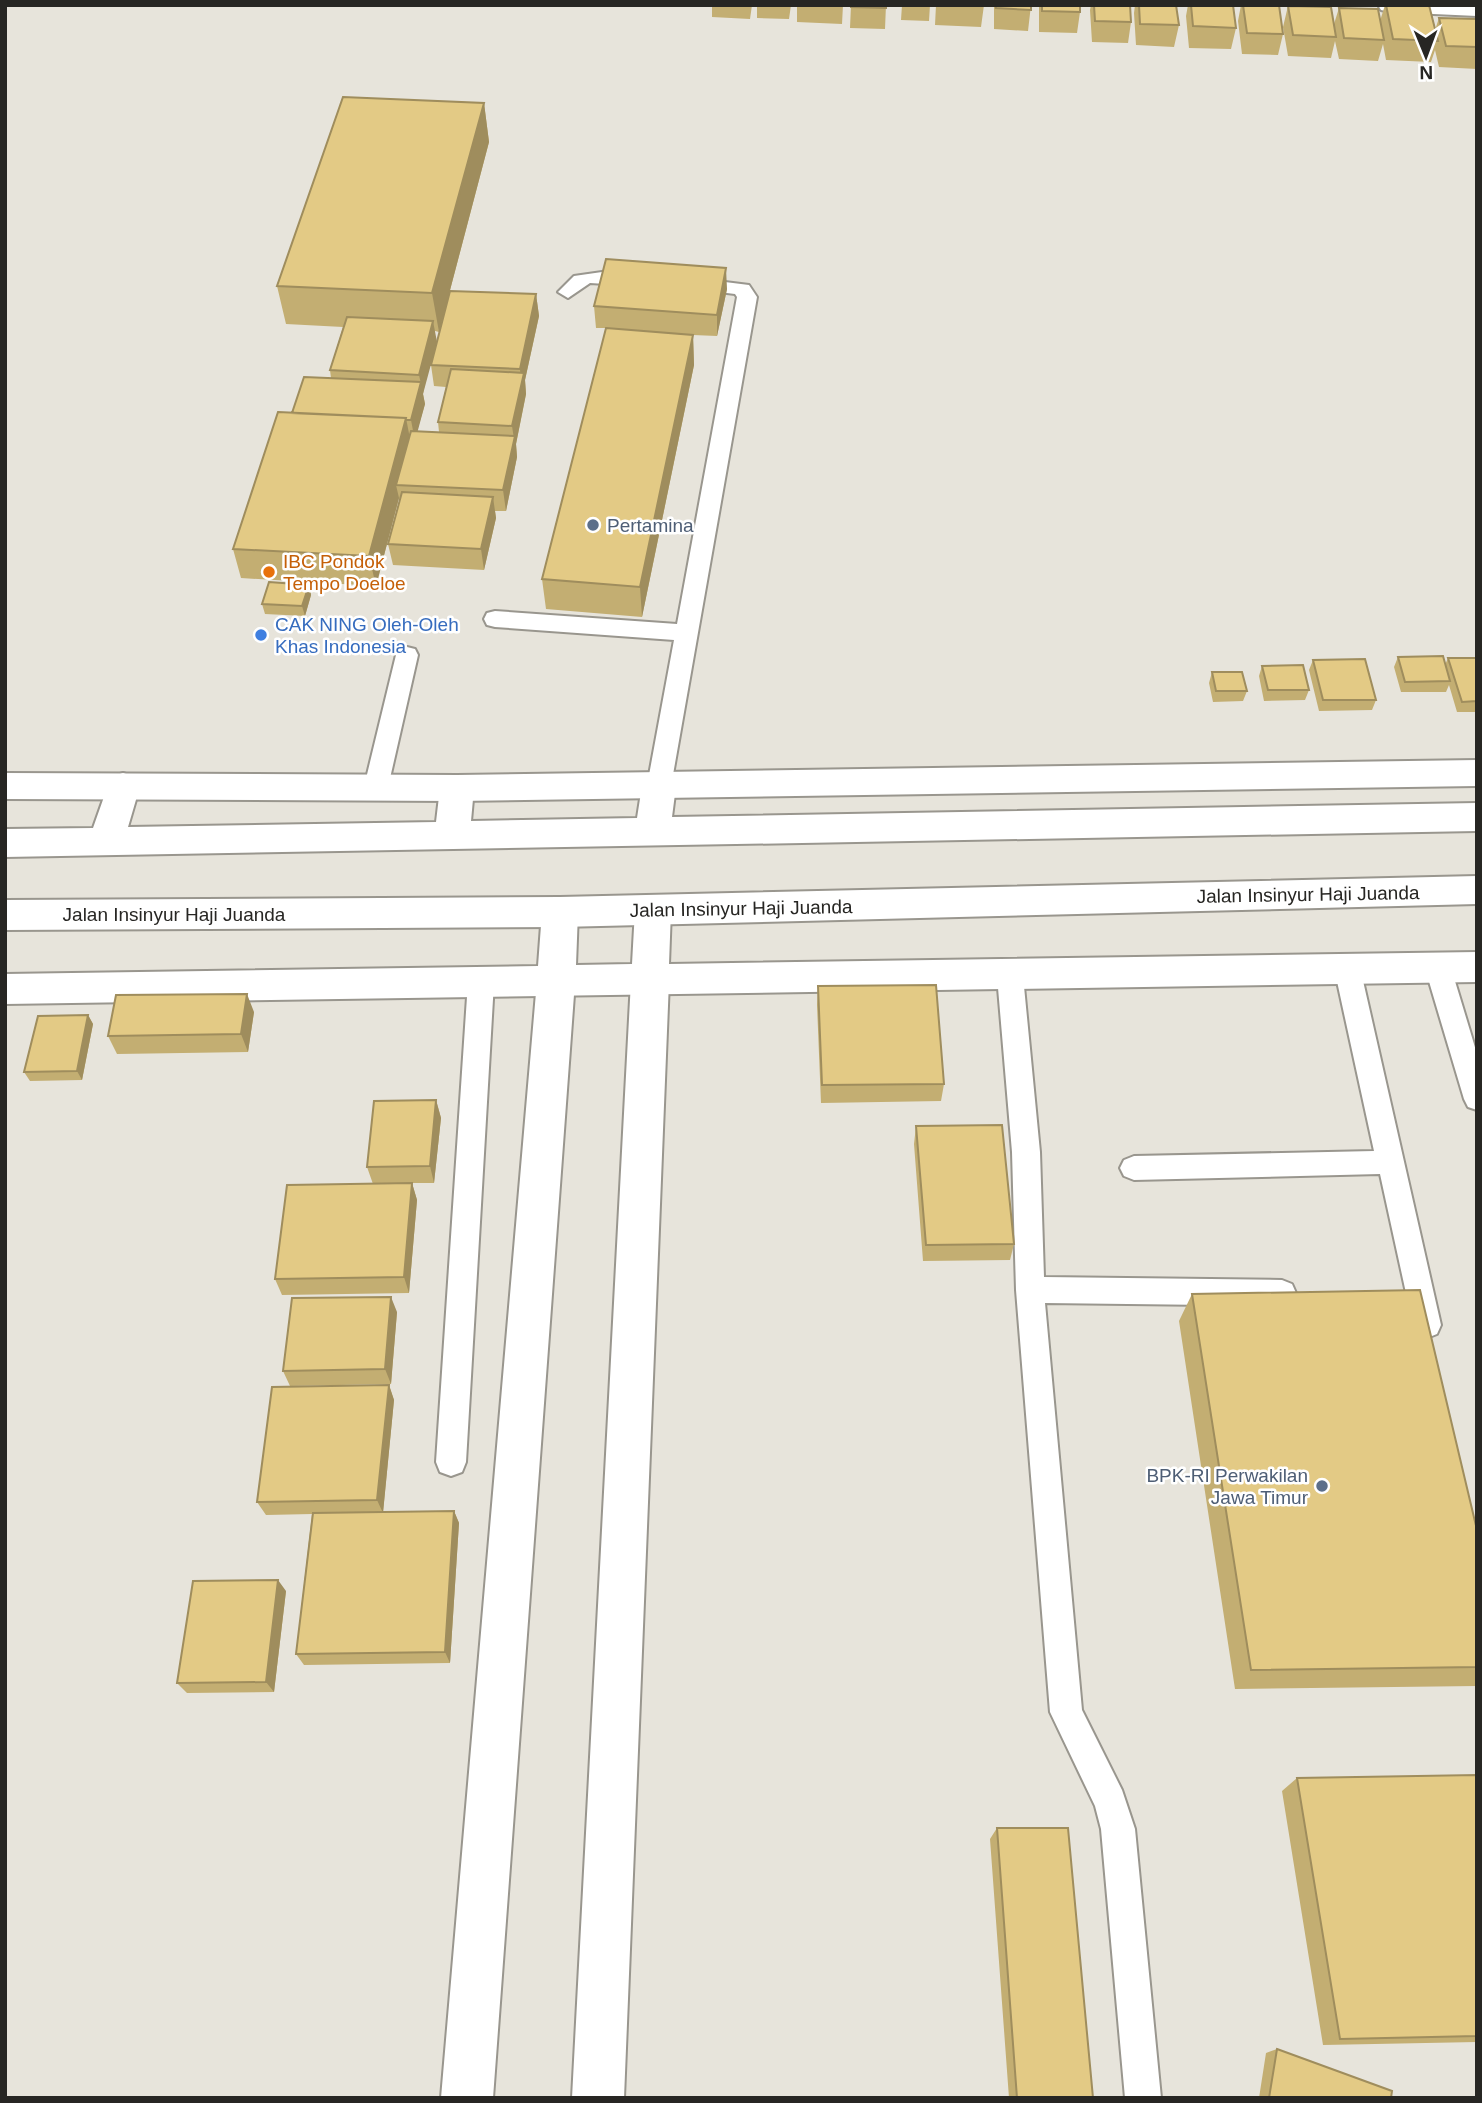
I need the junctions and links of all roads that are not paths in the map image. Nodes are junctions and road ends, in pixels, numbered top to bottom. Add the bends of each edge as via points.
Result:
1 (1390, 5) edge
2 (1477, 9) edge
3 (568, 292) dead end
4 (495, 619) dead end
5 (687, 633) junction
6 (407, 654) dead end
7 (1477, 772) edge
8 (5, 786) edge
9 (123, 786) junction
10 (659, 786) junction
11 (376, 787) junction
12 (457, 788) junction
13 (1477, 817) edge
14 (652, 832) junction
15 (452, 836) junction
16 (106, 842) junction
17 (5, 843) edge
18 (1477, 890) edge
19 (653, 910) junction
20 (560, 912) junction
21 (5, 915) edge
22 (1477, 967) edge
23 (1438, 968) junction
24 (1348, 972) junction
25 (1010, 976) junction
26 (556, 981) junction
27 (649, 981) junction
28 (481, 982) junction
29 (5, 989) edge
30 (1475, 1087) edge
31 (1391, 1162) junction
32 (1134, 1168) dead end
33 (1030, 1290) junction
34 (1309, 1294) edge
35 (1432, 1348) edge
36 (451, 1462) dead end
37 (467, 2098) edge
38 (598, 2098) edge
39 (1143, 2098) edge

1 - 2 main road
3 - 5 lane via 584,278 735,288 747,297
4 - 5 lane
5 - 10 lane
6 - 11 lane
7 - 10 main road
8 - 9 main road
9 - 11 main road
9 - 16 main road
10 - 12 main road
10 - 14 main road
11 - 12 main road
12 - 15 main road
13 - 14 main road
14 - 15 main road
15 - 16 main road
16 - 17 main road
18 - 19 main road, Jalan Insinyur Haji Juanda
19 - 20 main road, Jalan Insinyur Haji Juanda
19 - 27 main road
20 - 21 main road, Jalan Insinyur Haji Juanda
20 - 26 main road
22 - 23 main road
23 - 24 main road
23 - 30 lane
24 - 25 main road
24 - 31 lane
25 - 27 main road
25 - 33 lane via 1026,1152
26 - 27 main road
26 - 28 main road
26 - 37 main road
27 - 38 main road
28 - 29 main road
28 - 36 lane
31 - 32 lane
31 - 35 lane via 1406,1295
33 - 34 lane
33 - 39 lane via 1066,1712 1110,1801 1118,1829

